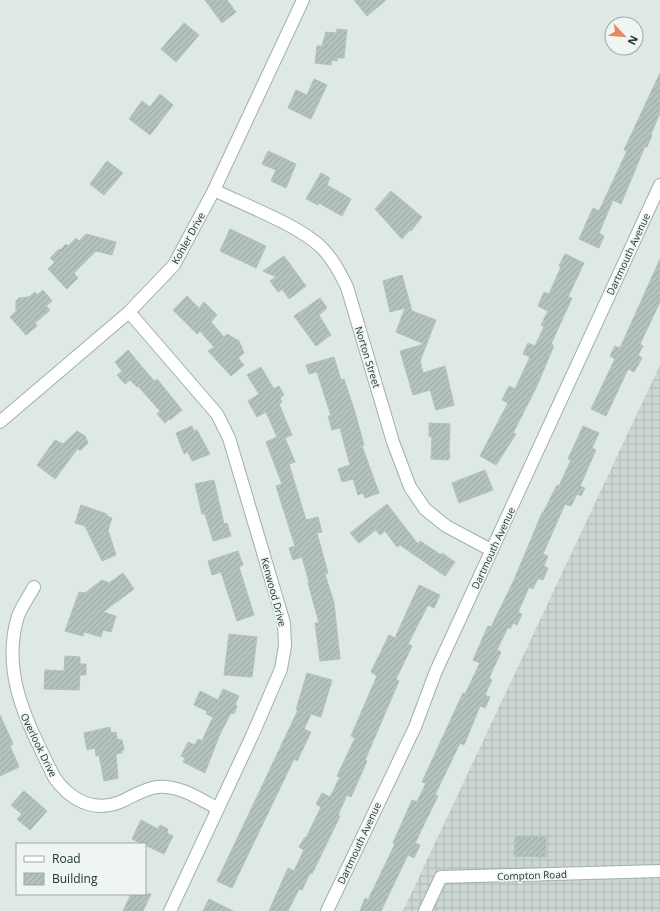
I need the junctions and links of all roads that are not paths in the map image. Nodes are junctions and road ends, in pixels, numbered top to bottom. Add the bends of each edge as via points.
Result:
1 (303, 0) edge
2 (660, 185) edge
3 (214, 190) junction
4 (129, 312) junction
5 (0, 422) edge
6 (492, 550) junction
7 (34, 587) dead end
8 (217, 808) junction
9 (660, 871) edge
10 (170, 911) edge
11 (327, 911) edge
12 (425, 911) edge

1 - 3 street, Kohler Drive
2 - 6 street, Dartmouth Avenue
3 - 4 street, Kohler Drive via 174,265
3 - 6 street, Norton Street via 304,234 322,248 336,266 347,287 393,442 410,488 425,509 446,526
4 - 5 street, Kohler Drive
4 - 8 street, Kenwood Drive via 217,414 229,438 284,623 282,669
6 - 11 street, Dartmouth Avenue via 436,671 415,727
7 - 8 street, Overlook Drive via 18,616 8,660 11,681 23,713 59,785 73,798 90,806 119,803 156,787 174,788
8 - 10 street, Kenwood Drive
9 - 12 street, Compton Road via 441,878

